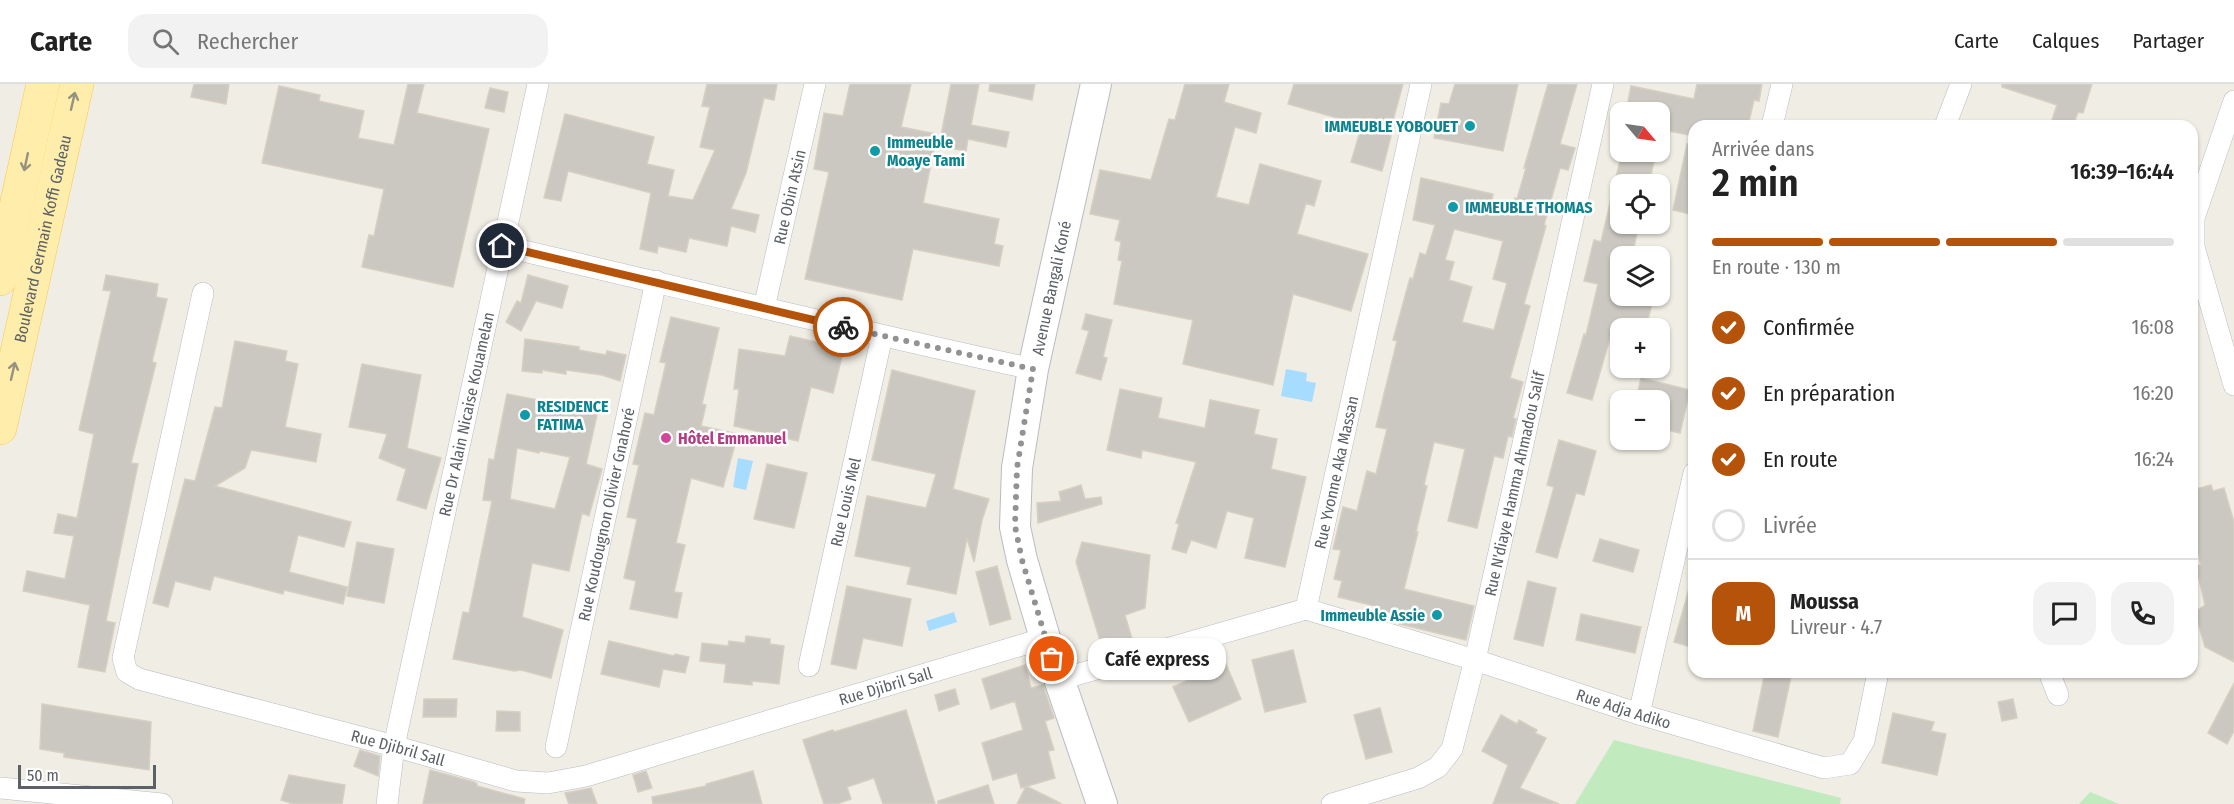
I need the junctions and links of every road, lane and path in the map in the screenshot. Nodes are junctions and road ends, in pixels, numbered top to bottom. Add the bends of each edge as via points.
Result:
1 (43, 84) edge
2 (77, 84) edge
3 (538, 84) edge
4 (814, 84) edge
5 (1096, 84) edge
6 (1421, 84) edge
7 (1603, 84) edge
8 (1782, 84) edge
9 (1961, 84) edge
10 (2234, 101) edge
11 (1773, 120) edge
12 (1947, 120) edge
13 (2198, 206) edge
14 (502, 246) junction
15 (2198, 261) edge
16 (0, 279) edge
17 (656, 281) junction
18 (203, 292) dead end
19 (764, 308) junction
20 (882, 336) junction
21 (1033, 369) junction
22 (2234, 385) edge
23 (0, 428) edge
24 (1688, 499) edge
25 (1306, 609) junction
26 (1045, 638) junction
27 (1476, 660) junction
28 (809, 666) dead end
29 (1877, 678) edge
30 (2051, 678) edge
31 (1058, 680) junction
32 (2058, 695) dead end
33 (1639, 714) junction
34 (394, 746) junction
35 (556, 747) dead end
36 (0, 788) edge
37 (162, 804) edge
38 (387, 804) edge
39 (1101, 804) edge
40 (1332, 804) edge

1 -> 16 main road, Boulevard Germain Koffi Gadeau
23 -> 2 main road, Boulevard Germain Koffi Gadeau
3 - 14 street, Rue Dr Alain Nicaise Kouamelan
4 - 19 street, Rue Obin Atsin
5 - 21 street, Avenue Bangali Koné
6 - 25 street, Rue Yvonne Aka Massan
7 - 27 street, Rue N'diaye Hamma Ahmadou Salif
8 - 11 street
9 - 12 street
10 - 13 street
14 - 17 street
14 - 34 street, Rue Dr Alain Nicaise Kouamelan
15 - 22 street
17 - 19 street
17 - 35 street, Rue Koudougnon Olivier Gnahoré
18 - 34 street, Rue Djibril Sall via 123,658 127,672 139,679
19 - 20 street
20 - 21 street
20 - 28 street, Rue Louis Mel
21 - 26 street, Avenue Bangali Koné via 1017,468 1015,526
24 - 33 street
25 - 27 street, Rue Adja Adiko
25 - 31 street
26 - 31 street, Avenue Bangali Koné
26 - 34 street, Rue Djibril Sall via 586,776 548,783 516,781
27 - 33 street, Rue Adja Adiko
27 - 40 street, Rue N'diaye Hamma Ahmadou Salif via 1452,749 1438,767 1418,778
29 - 33 street, Rue Adja Adiko via 1864,741 1850,764 1824,768
30 - 32 street
31 - 39 street, Avenue Bangali Koné
34 - 38 street, Rue Dr Alain Nicaise Kouamelan
36 - 37 street

